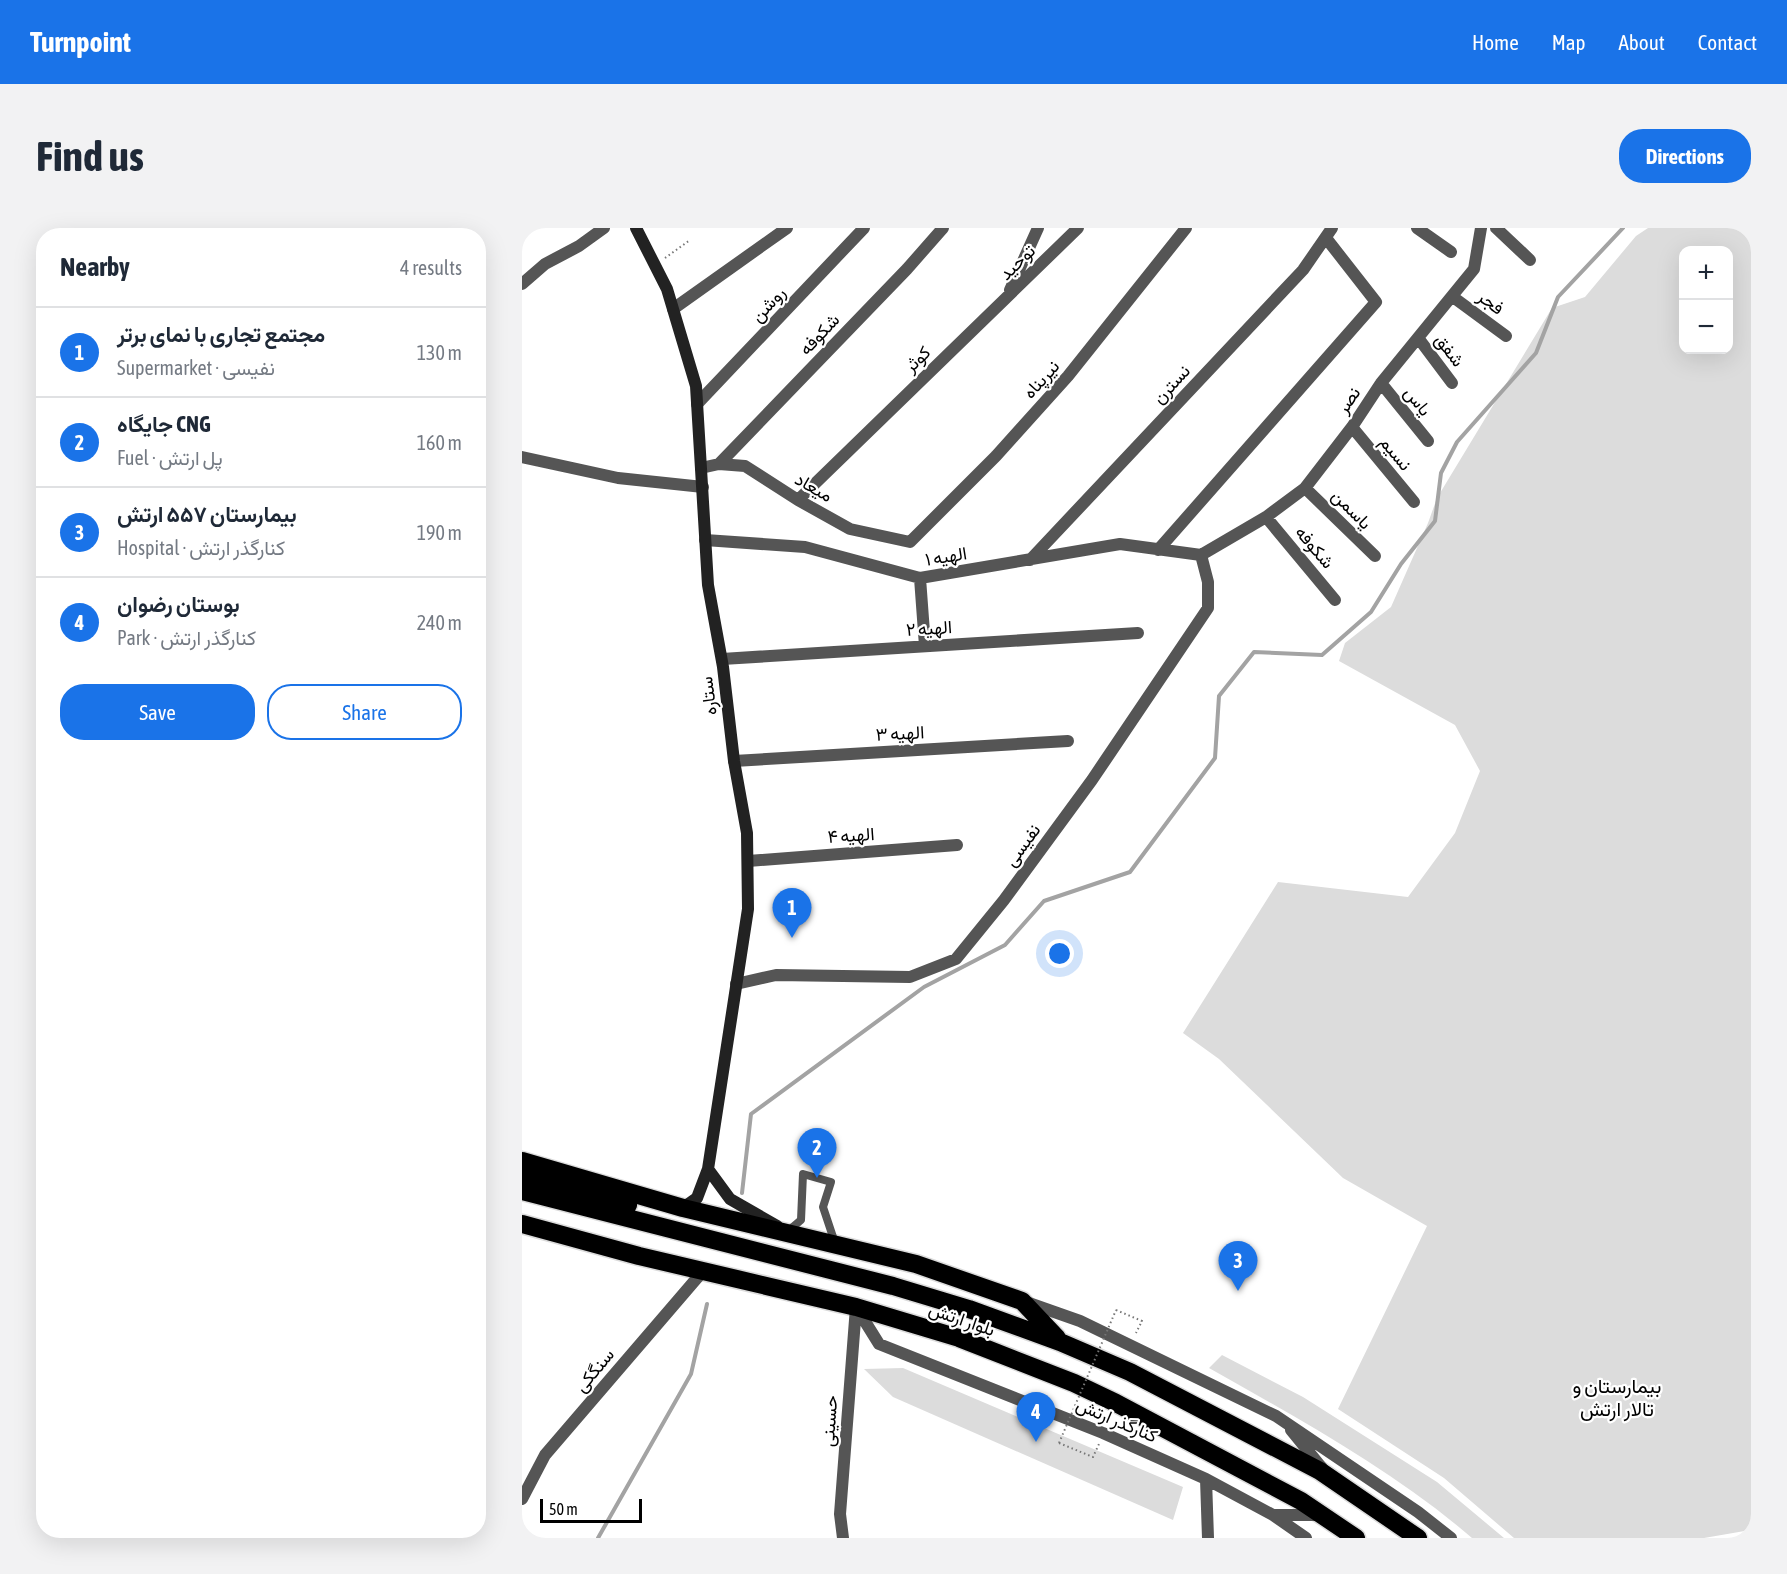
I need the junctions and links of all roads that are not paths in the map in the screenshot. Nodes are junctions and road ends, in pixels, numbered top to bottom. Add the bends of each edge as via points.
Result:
1 (604, 228) edge
2 (636, 228) edge
3 (787, 228) edge
4 (864, 228) edge
5 (943, 228) edge
6 (1038, 228) edge
7 (1078, 228) edge
8 (1186, 228) edge
9 (1417, 228) edge
10 (1481, 228) edge
11 (1496, 228) edge
12 (1329, 233) edge
13 (1451, 252) dead end
14 (1530, 260) dead end
15 (522, 284) edge
16 (1007, 297) junction
17 (1453, 297) junction
18 (673, 309) junction
19 (1506, 336) dead end
20 (1419, 339) junction
21 (1452, 382) dead end
22 (1381, 383) junction
23 (697, 404) junction
24 (1352, 427) junction
25 (1428, 441) dead end
26 (522, 457) edge
27 (719, 464) junction
28 (702, 468) junction
29 (703, 487) junction
30 (1305, 488) junction
31 (798, 500) junction
32 (1414, 502) dead end
33 (1266, 517) junction
34 (705, 540) junction
35 (910, 542) joint
36 (1158, 550) junction
37 (1201, 555) junction
38 (1374, 556) dead end
39 (1030, 560) junction
40 (920, 578) junction
41 (1335, 600) dead end
42 (1138, 633) dead end
43 (925, 646) junction
44 (722, 659) junction
45 (1068, 741) dead end
46 (734, 761) junction
47 (957, 845) dead end
48 (747, 861) junction
49 (736, 984) junction
50 (522, 1161) edge
51 (708, 1168) junction
52 (522, 1175) edge
53 (522, 1191) edge
54 (683, 1208) junction
55 (522, 1224) edge
56 (787, 1232) junction
57 (836, 1244) junction
58 (756, 1252) junction
59 (703, 1271) junction
60 (1022, 1301) junction
61 (856, 1306) junction
62 (1060, 1342) junction
63 (1283, 1420) junction
64 (1330, 1478) junction
65 (1206, 1479) junction
66 (522, 1499) edge
67 (1273, 1515) junction
68 (1322, 1515) junction
69 (1354, 1537) edge
70 (843, 1538) edge
71 (1208, 1538) edge
72 (1306, 1538) edge
73 (1418, 1538) edge
74 (1450, 1538) edge

1 - 15 street via 545,264
2 - 18 street, ستاره
3 - 18 street
4 - 23 street, روشن
5 - 27 street, شکوفه
6 - 16 street, کوثر
7 - 16 street, توحید
8 - 35 street, نیرپناه via 1068,376 996,456
9 - 13 street
10 - 17 street, نصر via 1474,269
11 - 14 street
12 - 36 street via 1376,302
12 - 39 street, نسترن via 1303,270
16 - 31 street, کوثر
17 - 19 street, فجر
17 - 20 street, نصر
18 - 23 street, ستاره via 696,386
20 - 21 street, شفق
20 - 22 street, نصر
22 - 24 street, نصر
22 - 25 street, یاس
23 - 28 street, ستاره
24 - 30 street, نصر
24 - 32 street, نسیم
26 - 29 street via 618,478
27 - 28 street, میعاد
27 - 31 street, میعاد via 745,466
28 - 29 street, ستاره
29 - 34 street, ستاره
30 - 33 street, نصر
30 - 38 street, یاسمن
31 - 35 street, میعاد via 850,529
33 - 37 street, نصر
33 - 41 street, شکوفه
34 - 40 street, الهیه ۱ via 805,547
34 - 44 street, ستاره via 708,585
36 - 37 street, الهیه ۱
36 - 39 street, الهیه ۱ via 1120,544
37 - 49 street, نفیسی via 1208,582 1208,608 1092,780 956,959 910,976 776,975
39 - 40 street, الهیه ۱
40 - 43 street
42 - 43 street, الهیه ۲
43 - 44 street, الهیه ۲
44 - 46 street, ستاره
45 - 46 street, الهیه ۳
46 - 48 street, ستاره via 747,833
47 - 48 street, الهیه ۴
48 - 49 street, ستاره via 748,909
49 - 51 street, ستاره
50 - 54 highway
51 - 54 street, ستاره via 697,1198
51 - 56 street via 730,1199
52 - 58 highway via 706,1226
53 - 58 highway
54 - 56 highway
55 - 59 highway, بلوار ارتش
56 - 57 highway
56 - 57 lane via 801,1220 803,1174 831,1182 824,1207
57 - 60 highway via 916,1264
58 - 62 highway, بلوار ارتش via 969,1309
59 - 61 highway, بلوار ارتش
59 - 66 street, سنگکی via 545,1455
60 - 62 highway
60 - 63 street via 1080,1321
61 - 65 street, کنارگذر ارتش via 879,1344 1103,1433
61 - 68 highway, بلوار ارتش via 959,1338 1074,1383
61 - 70 street, حسینی via 840,1514
62 - 64 highway, بلوار ارتش via 1130,1372
63 - 64 street
63 - 74 street
64 - 73 highway, بلوار ارتش
65 - 67 street, کنارگذر ارتش
65 - 71 street
67 - 68 street
67 - 72 street, کنارگذر ارتش
68 - 69 highway, بلوار ارتش

